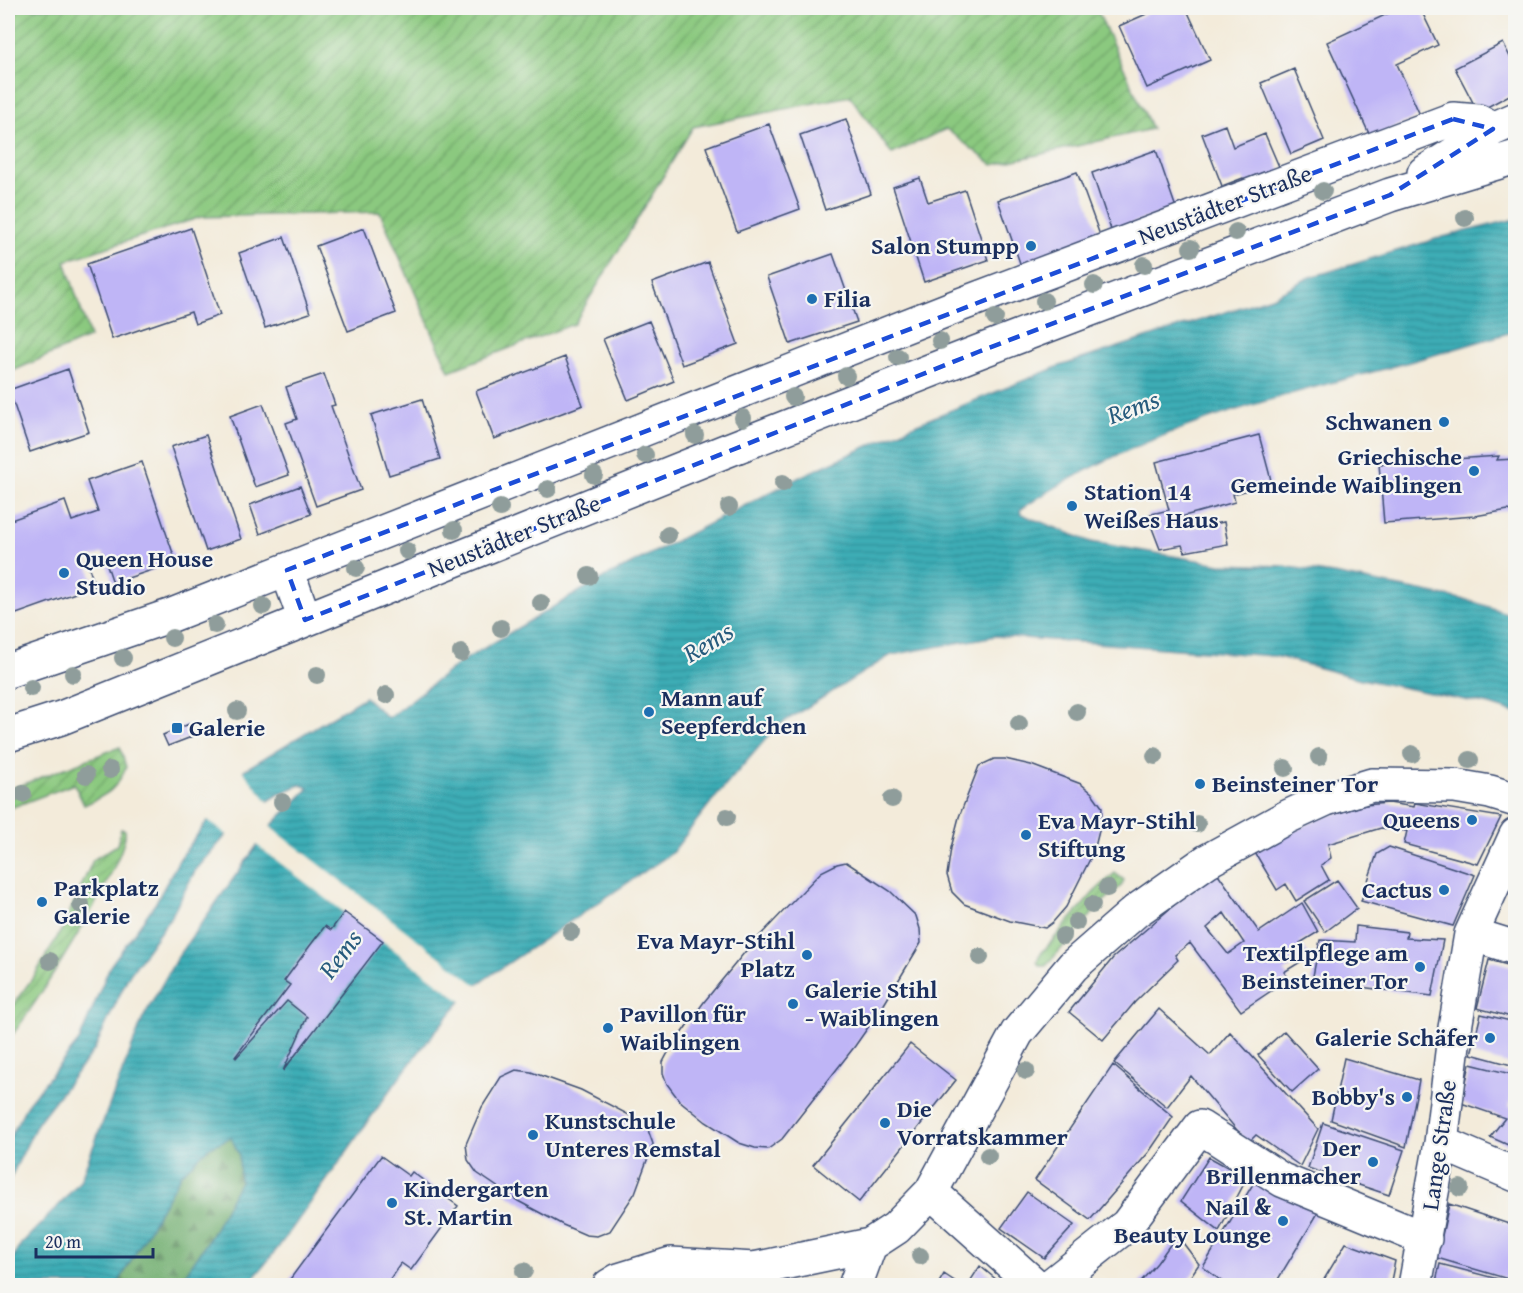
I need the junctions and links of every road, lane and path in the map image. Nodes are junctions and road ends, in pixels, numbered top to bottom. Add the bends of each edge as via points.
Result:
1 (1504, 124) edge
2 (1515, 157) edge
3 (1390, 195) junction
4 (957, 306) junction
5 (978, 352) junction
6 (705, 406) junction
7 (723, 452) junction
8 (287, 570) junction
9 (305, 620) junction
10 (8, 671) edge
11 (8, 735) edge
12 (1506, 797) edge
13 (1515, 835) edge
14 (1471, 934) junction
15 (1515, 948) edge
16 (1441, 1143) junction
17 (1515, 1175) edge
18 (931, 1192) junction
19 (1425, 1239) junction
20 (870, 1245) junction
21 (609, 1286) edge
22 (855, 1286) edge
23 (1036, 1286) edge
24 (1050, 1286) edge
25 (1415, 1286) edge

1 - 3 street, Neustädter Straße
1 - 4 street, Neustädter Straße via 1454,119
2 - 3 street, Neustädter Straße
3 - 5 street, Neustädter Straße
4 - 5 street
4 - 6 street, Neustädter Straße
5 - 7 street, Neustädter Straße
6 - 7 street
6 - 8 street, Neustädter Straße
7 - 9 street, Neustädter Straße
8 - 9 street
8 - 10 street, Neustädter Straße
9 - 11 street, Neustädter Straße via 61,718
12 - 18 street via 1455,786 1441,778 1372,785 1352,780 1326,799 1261,816 1207,861 1181,866 1073,966 1046,1016 1017,1033 989,1111
13 - 14 street, Lange Straße
14 - 15 street
14 - 16 street, Lange Straße
16 - 17 street
16 - 19 street, Lange Straße
18 - 20 street via 896,1228
18 - 23 street
19 - 24 street via 1282,1180 1200,1126 1127,1226
19 - 25 street, Lange Straße
20 - 21 street via 754,1269 671,1264
20 - 22 street

